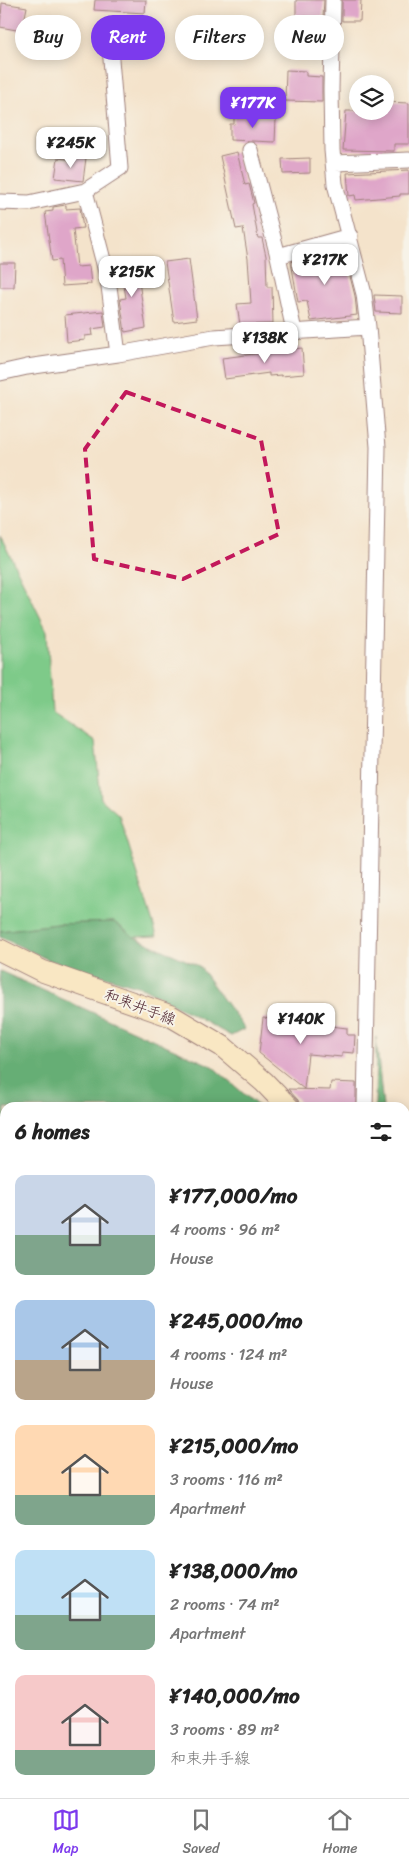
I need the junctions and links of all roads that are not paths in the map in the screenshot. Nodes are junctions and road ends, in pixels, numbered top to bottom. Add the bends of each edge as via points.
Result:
1 (333, 0) edge
2 (111, 60) edge
3 (250, 150) dead end
4 (409, 160) edge
5 (335, 163) junction
6 (85, 191) junction
7 (0, 202) edge
8 (350, 236) junction
9 (278, 256) junction
10 (368, 327) junction
11 (294, 331) junction
12 (118, 354) junction
13 (0, 373) edge
14 (0, 950) edge
15 (283, 1102) edge
16 (365, 1102) edge

1 - 5 street via 331,89
2 - 6 street via 120,168
3 - 9 street
4 - 5 street
5 - 8 street via 335,184
6 - 7 street via 29,203
6 - 12 street via 108,279
8 - 9 street
8 - 10 street
9 - 11 street
10 - 11 street
10 - 16 street via 378,447
11 - 12 street via 214,337
12 - 13 street
14 - 15 main road, 和束井手線 via 42,970 171,1016 222,1046

